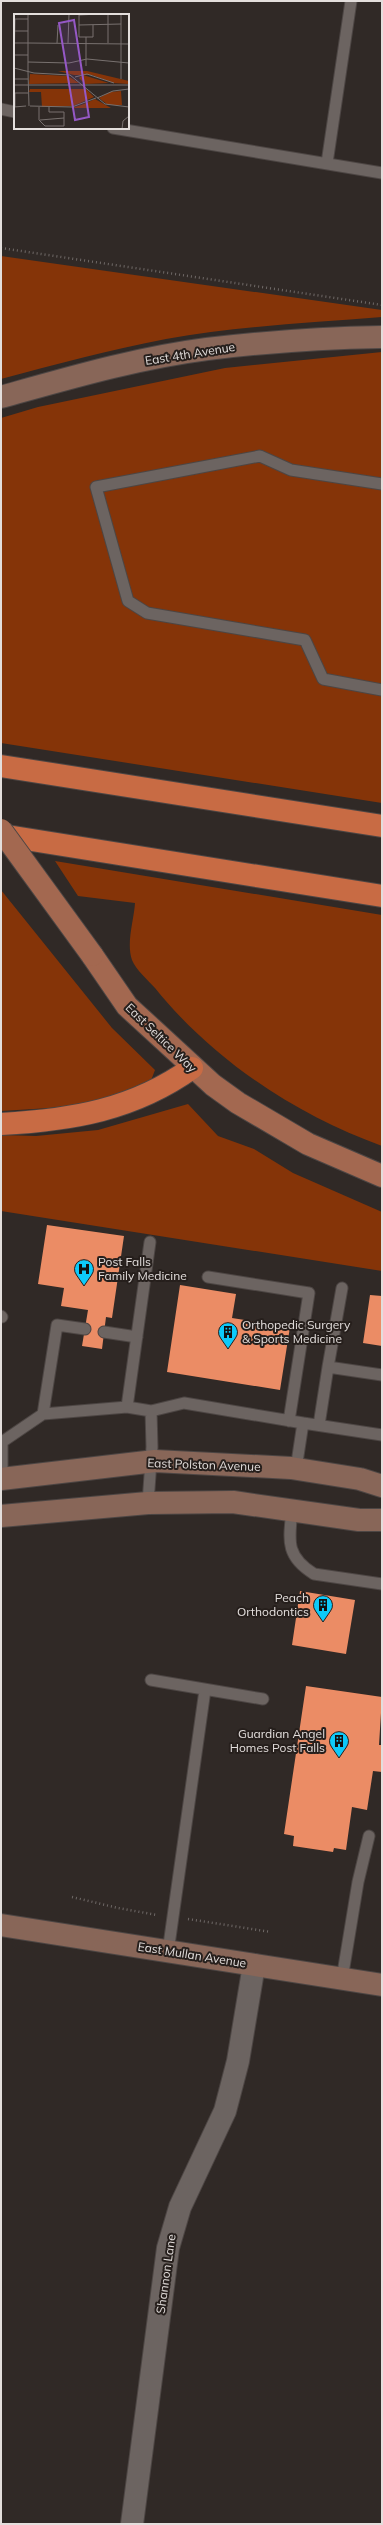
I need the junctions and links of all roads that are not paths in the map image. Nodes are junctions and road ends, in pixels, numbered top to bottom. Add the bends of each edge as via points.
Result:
1 (351, 1) edge
2 (1, 109) edge
3 (14, 112) edge
4 (119, 129) edge
5 (327, 163) junction
6 (382, 172) edge
7 (382, 337) edge
8 (1, 397) edge
9 (382, 484) edge
10 (382, 690) edge
11 (1, 766) edge
12 (382, 826) edge
13 (1, 830) edge
14 (1, 835) edge
15 (382, 896) edge
16 (192, 1068) junction
17 (1, 1124) edge
18 (382, 1176) edge
19 (150, 1242) dead end
20 (208, 1277) dead end
21 (342, 1288) dead end
22 (85, 1329) dead end
23 (104, 1332) dead end
24 (136, 1337) junction
25 (328, 1367) junction
26 (382, 1375) edge
27 (127, 1407) junction
28 (151, 1411) junction
29 (43, 1414) junction
30 (289, 1421) junction
31 (303, 1423) junction
32 (319, 1425) junction
33 (382, 1435) edge
34 (2, 1442) edge
35 (151, 1462) junction
36 (296, 1469) junction
37 (2, 1479) edge
38 (382, 1486) edge
39 (148, 1502) junction
40 (292, 1510) junction
41 (1, 1516) edge
42 (382, 1520) edge
43 (382, 1584) edge
44 (151, 1680) dead end
45 (205, 1690) junction
46 (263, 1699) dead end
47 (369, 1836) dead end
48 (1, 1925) edge
49 (168, 1952) junction
50 (254, 1965) junction
51 (342, 1979) junction
52 (382, 1985) edge
53 (132, 2524) edge

1 - 5 lane
2 - 3 lane
4 - 5 lane
5 - 6 lane
7 - 8 street, East 4th Avenue via 289,341 206,349 112,368
9 - 10 lane via 290,470 260,456 96,487 128,601 147,613 305,640 323,678
11 - 12 highway
13 - 16 main road, East Seltice Way, bridge via 127,1006
14 - 15 highway
16 - 17 highway via 147,1096 111,1109
16 - 18 main road, East Seltice Way via 268,1122 308,1144
19 - 24 lane
20 - 30 lane via 309,1293
21 - 25 lane
22 - 29 lane via 56,1325
23 - 24 lane
24 - 27 lane
25 - 26 lane
25 - 32 lane
27 - 28 lane
27 - 29 lane
28 - 30 lane via 184,1403
28 - 35 lane
29 - 34 lane
30 - 31 lane
31 - 32 lane
31 - 36 lane
32 - 33 lane
34 - 37 lane
35 - 36 street, East Polston Avenue
35 - 37 street, East Polston Avenue
35 - 39 lane
36 - 38 street, East Polston Avenue
39 - 40 street via 233,1502
39 - 41 street
40 - 42 street via 359,1520
40 - 43 lane via 289,1540 291,1550 305,1568 314,1574
44 - 45 lane
45 - 46 lane
45 - 49 lane
47 - 51 lane via 356,1890
48 - 49 street, East Mullan Avenue
49 - 50 street, East Mullan Avenue
50 - 51 street, East Mullan Avenue
50 - 53 street, Shannon Lane via 238,2061 225,2112 180,2207 168,2248
51 - 52 street, East Mullan Avenue

